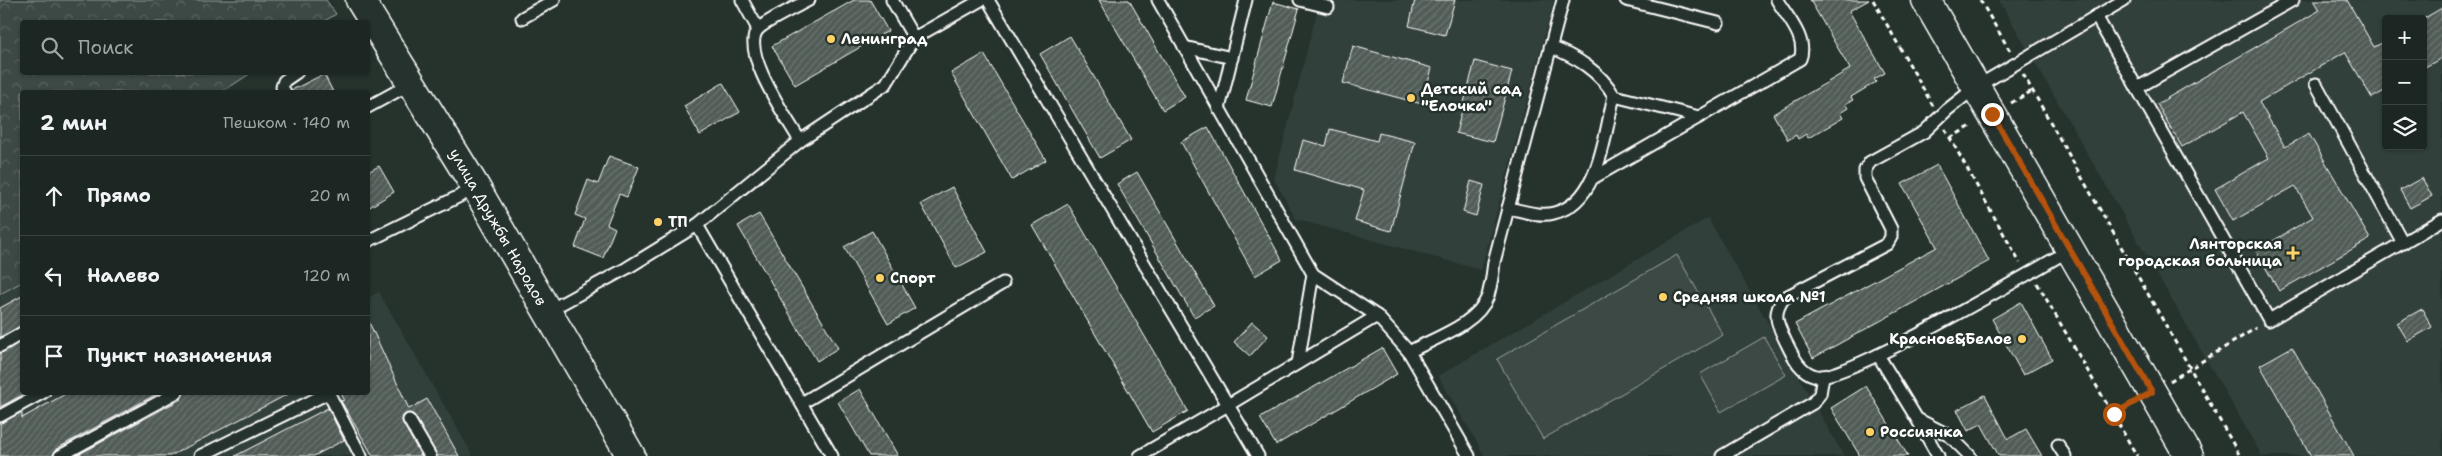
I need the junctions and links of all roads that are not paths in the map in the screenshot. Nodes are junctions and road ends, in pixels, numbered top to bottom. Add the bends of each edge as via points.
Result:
1 (360, 0) edge
2 (554, 0) edge
3 (742, 0) edge
4 (809, 0) edge
5 (892, 0) edge
6 (981, 0) edge
7 (988, 0) edge
8 (1158, 0) edge
9 (1246, 0) edge
10 (1300, 0) edge
11 (1563, 0) edge
12 (1626, 0) edge
13 (1777, 0) edge
14 (1926, 0) edge
15 (2124, 0) edge
16 (2292, 0) edge
17 (1328, 7) dead end
18 (2096, 16) junction
19 (522, 18) dead end
20 (369, 20) edge
21 (1718, 23) dead end
22 (371, 25) edge
23 (758, 29) junction
24 (914, 38) junction
25 (1184, 47) junction
26 (1550, 47) junction
27 (1232, 58) junction
28 (293, 75) edge
29 (412, 83) junction
30 (2316, 84) dead end
31 (1976, 87) junction
32 (2137, 88) junction
33 (284, 90) edge
34 (1614, 96) junction
35 (370, 106) edge
36 (1219, 109) junction
37 (1699, 117) junction
38 (800, 141) junction
39 (1594, 178) junction
40 (476, 188) junction
41 (1508, 208) junction
42 (2442, 220) edge
43 (698, 225) junction
44 (370, 241) edge
45 (2403, 242) junction
46 (2070, 250) junction
47 (1313, 274) junction
48 (1003, 283) dead end
49 (548, 311) junction
50 (1377, 316) junction
51 (20, 334) edge
52 (0, 346) edge
53 (1409, 352) junction
54 (1878, 355) junction
55 (1298, 363) junction
56 (1823, 376) junction
57 (38, 395) edge
58 (172, 395) edge
59 (324, 395) edge
60 (329, 395) edge
61 (802, 403) junction
62 (1228, 405) junction
63 (0, 416) edge
64 (1917, 419) junction
65 (409, 420) dead end
66 (2058, 445) dead end
67 (1968, 453) edge
68 (356, 454) edge
69 (60, 456) edge
70 (200, 456) edge
71 (430, 456) edge
72 (631, 456) edge
73 (832, 456) edge
74 (1140, 456) edge
75 (1258, 456) edge
76 (1469, 456) edge
77 (1722, 456) edge
78 (1938, 456) edge
79 (1955, 456) edge
80 (2065, 456) edge
81 (2189, 456) edge

1 - 20 main road, улица Дружбы Народов
2 - 19 lane
3 - 23 lane
4 - 23 lane
5 - 24 lane
6 - 24 lane
7 - 62 lane
8 - 25 lane
9 - 27 lane
10 - 17 lane
11 - 26 lane
12 - 21 lane
13 - 37 lane via 1802,41 1800,58
14 - 31 main road
15 - 18 lane
16 - 32 lane
18 - 31 lane
18 - 32 lane
22 - 29 main road, улица Дружбы Народов
23 - 38 lane via 754,39 759,70
24 - 38 lane via 886,84
25 - 27 lane
25 - 36 lane
26 - 34 lane via 1581,61 1608,85
26 - 41 lane
27 - 36 lane
28 - 33 lane via 284,81
29 - 35 lane
29 - 40 main road, улица Дружбы Народов
30 - 45 lane
31 - 46 main road
31 - 56 lane via 1924,132 1870,162 1865,170 1865,178 1891,229 1887,244 1784,298 1778,306 1777,323 1797,362 1805,372
32 - 45 lane via 2269,320
34 - 37 lane
34 - 39 lane
36 - 47 lane
37 - 39 lane
38 - 43 lane
39 - 41 lane via 1581,198 1554,214
40 - 44 lane
40 - 49 main road, улица Дружбы Народов
41 - 53 lane via 1487,298 1479,311 1459,326
42 - 45 lane
43 - 49 lane
43 - 61 lane
46 - 54 lane
46 - 81 main road
47 - 50 lane
47 - 55 lane
48 - 61 lane
49 - 72 main road, улица Дружбы Народов
50 - 53 lane
50 - 55 lane
51 - 52 lane
53 - 76 lane
54 - 56 lane via 1841,372
54 - 64 lane
55 - 62 lane
56 - 77 lane via 1820,394 1813,404
57 - 63 lane
58 - 69 lane
59 - 70 lane
60 - 68 lane
61 - 73 lane
62 - 74 lane
62 - 75 lane
64 - 67 lane via 1950,436
64 - 78 lane
65 - 71 lane
66 - 80 lane
67 - 79 lane

